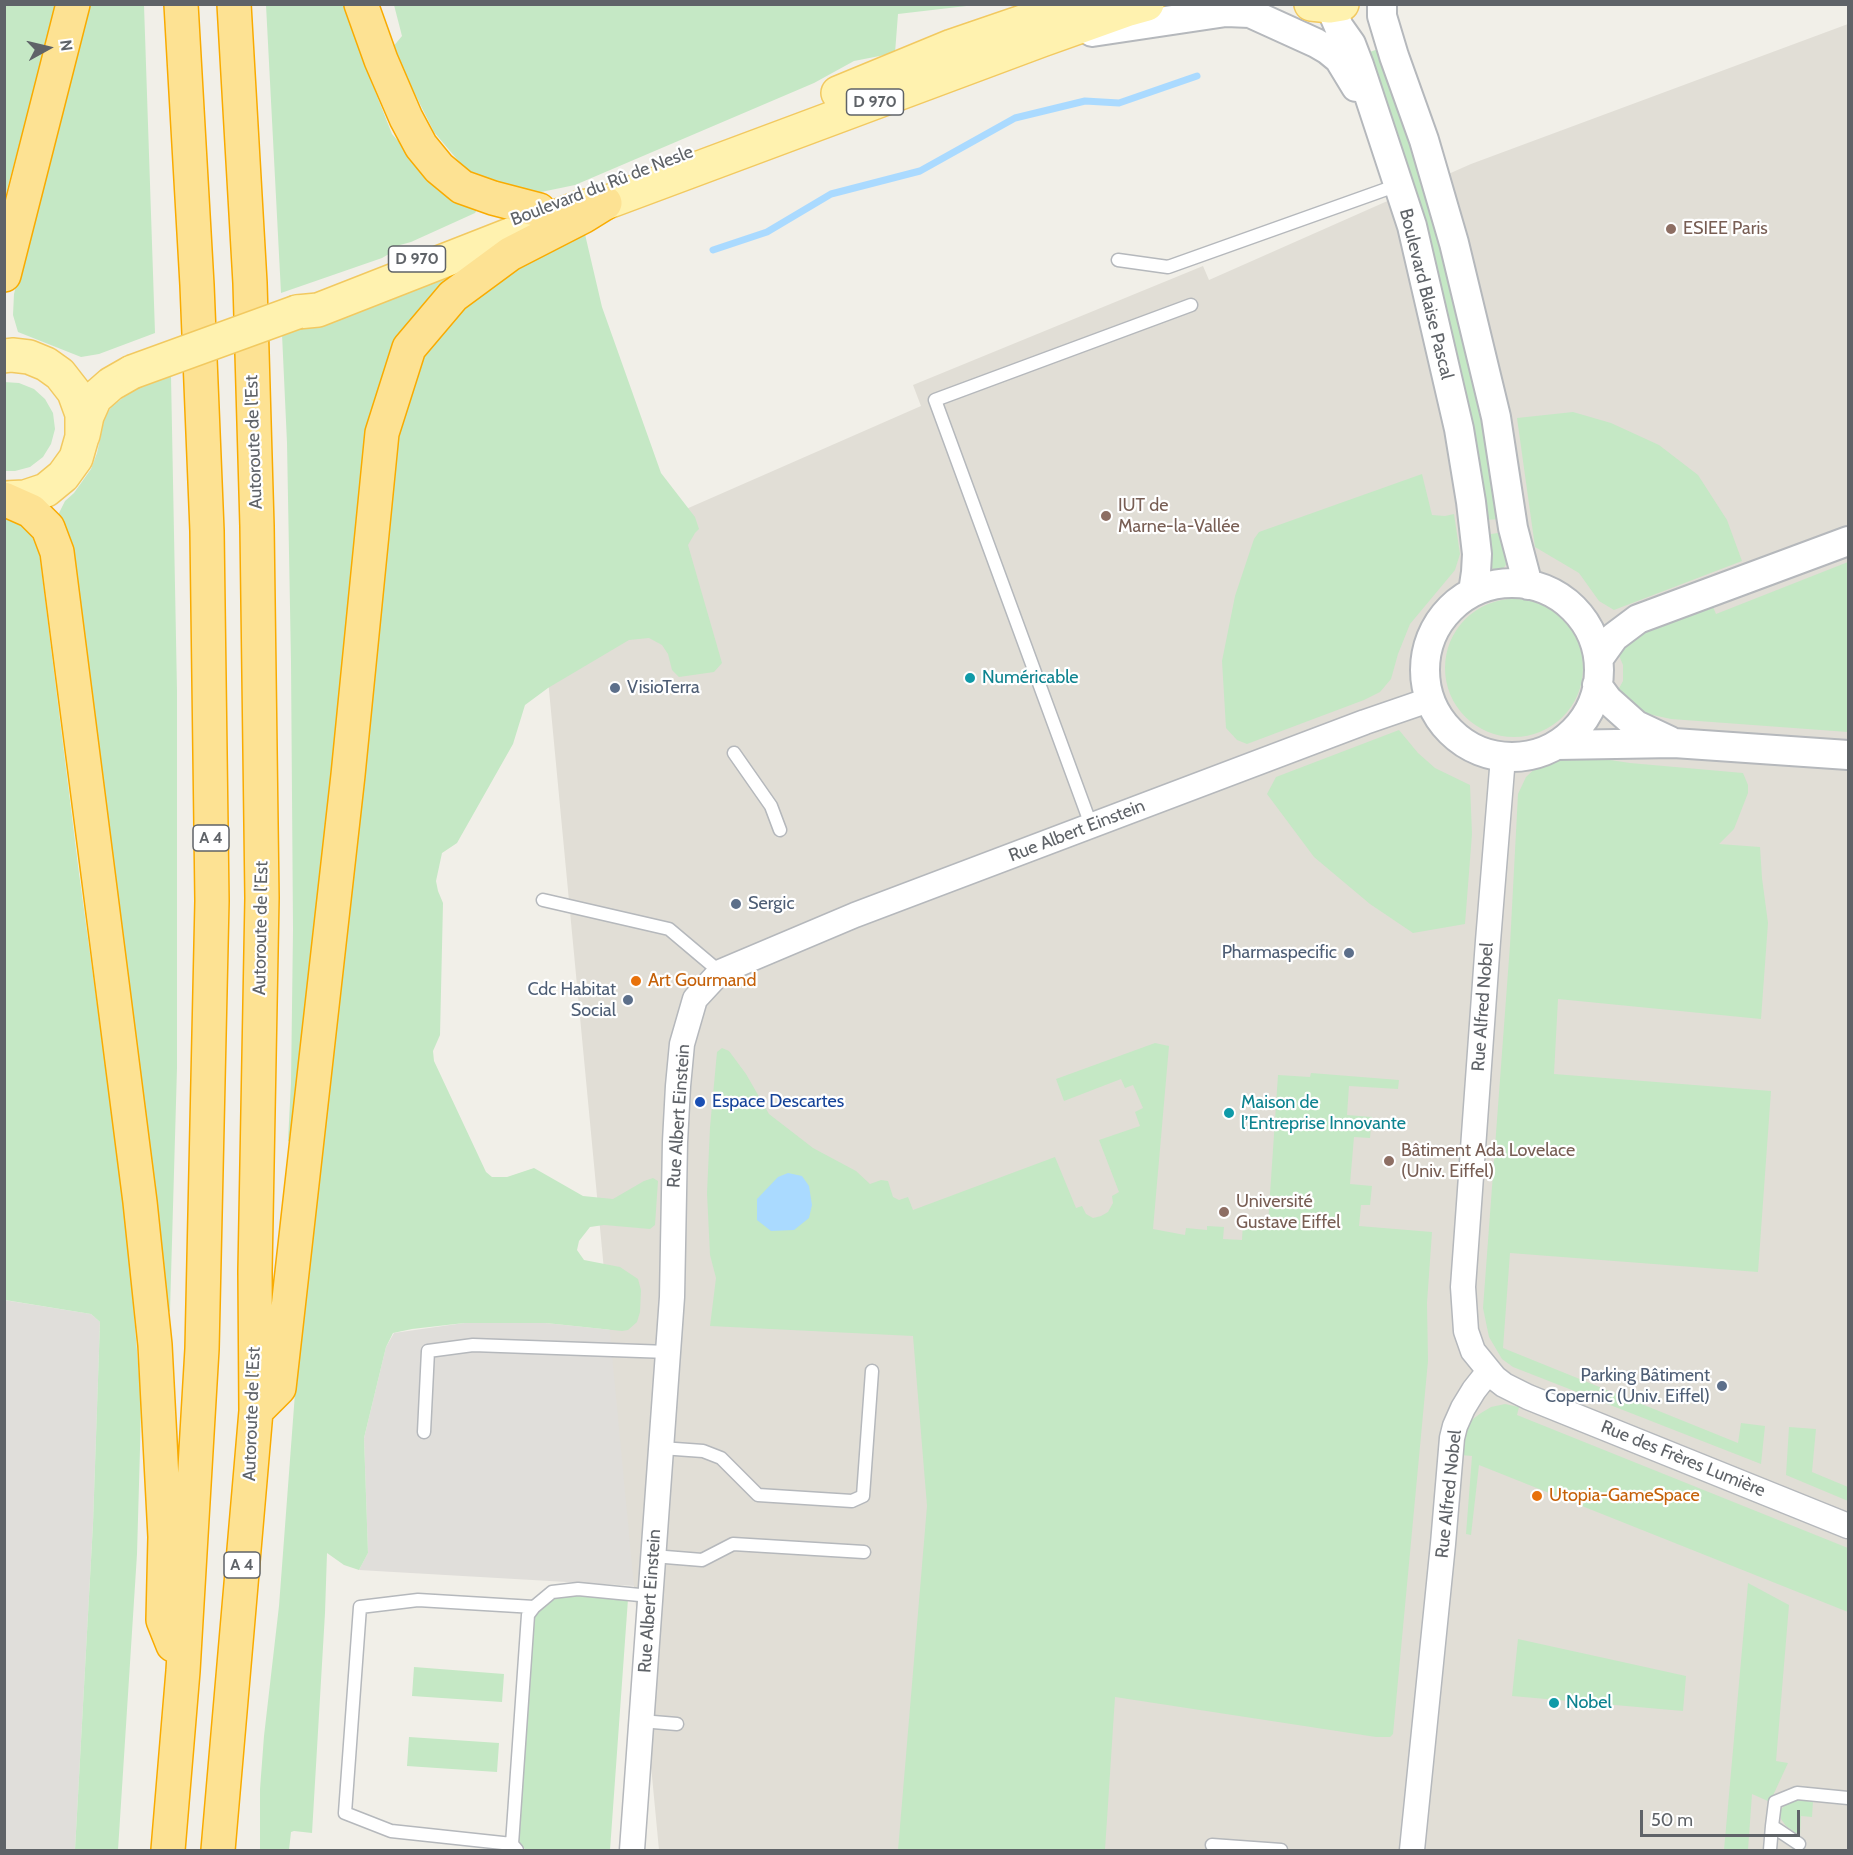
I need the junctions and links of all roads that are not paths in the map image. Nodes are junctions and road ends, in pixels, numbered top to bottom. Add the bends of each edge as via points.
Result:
1 (73, 4) edge
2 (181, 4) edge
3 (234, 4) edge
4 (361, 4) edge
5 (1075, 4) edge
6 (1147, 4) edge
7 (1382, 4) edge
8 (1328, 5) edge
9 (1042, 40) junction
10 (1390, 157) junction
11 (1398, 185) junction
12 (605, 202) junction
13 (539, 210) junction
14 (1118, 260) dead end
15 (4, 275) edge
16 (1191, 305) dead end
17 (297, 312) junction
18 (4, 356) edge
19 (132, 372) junction
20 (60, 374) junction
21 (82, 437) junction
22 (4, 499) edge
23 (1848, 541) edge
24 (1528, 585) junction
25 (1473, 592) junction
26 (1583, 619) junction
27 (1638, 619) junction
28 (1598, 671) junction
29 (1430, 700) junction
30 (1674, 743) junction
31 (1557, 745) junction
32 (734, 753) dead end
33 (1848, 755) edge
34 (1503, 758) junction
35 (1091, 825) junction
36 (780, 830) dead end
37 (543, 900) dead end
38 (720, 972) junction
39 (668, 1352) junction
40 (872, 1371) dead end
41 (1489, 1371) junction
42 (256, 1411) junction
43 (424, 1432) dead end
44 (661, 1448) junction
45 (1848, 1526) edge
46 (864, 1552) dead end
47 (653, 1556) junction
48 (650, 1596) junction
49 (534, 1607) junction
50 (183, 1671) junction
51 (641, 1721) junction
52 (677, 1724) dead end
53 (1848, 1798) edge
54 (1772, 1826) junction
55 (1799, 1844) dead end
56 (1212, 1845) dead end
57 (514, 1847) edge
58 (168, 1851) edge
59 (218, 1851) edge
60 (632, 1851) edge
61 (1281, 1851) edge
62 (1412, 1851) edge
63 (1770, 1851) edge

1 - 15 highway
2 - 50 highway, A 4 via 207,531 212,901 202,1349
3 - 42 highway, Autoroute de l’Est / A 4 via 257,526 262,898
4 - 13 highway via 406,118 439,168 462,187
5 - 13 main road, Boulevard du Rû de Nesle / D 970 via 952,45 838,94
6 - 9 main road, D 970
7 - 24 street via 1391,47 1454,243 1497,417 1513,528
8 - 10 street, Boulevard Blaise Pascal via 1351,44
9 - 10 street via 1226,12 1250,13 1316,43 1339,59
9 - 12 main road, D 970
10 - 11 street, Boulevard Blaise Pascal
11 - 14 lane via 1168,267
11 - 25 street, Boulevard Blaise Pascal via 1412,226 1459,429 1475,533
12 - 17 main road, D 970 via 581,207 318,310
12 - 42 highway via 510,254 453,296 409,348 382,433 279,1388
13 - 17 main road, Boulevard du Rû de Nesle / D 970 via 313,300
16 - 35 lane via 935,400
17 - 19 main road, Boulevard du Rû de Nesle / D 970, bridge
18 - 20 main road, Boulevard du Rû de Nesle via 29,357
19 - 20 main road, Boulevard du Rû de Nesle / D 970 via 90,382
19 - 21 main road, Boulevard du Rû de Nesle / D 970 via 96,398
20 - 21 main road, Boulevard du Rû de Nesle via 74,392 82,414
21 - 22 main road, Boulevard du Rû de Nesle via 76,458 46,490
22 - 50 highway via 31,511 48,528 57,552 155,1345 165,1538 163,1620
23 - 27 street
24 - 25 street via 1500,584
24 - 26 street via 1560,598
25 - 29 street via 1447,611 1430,638 1424,669
26 - 27 street
26 - 28 street via 1592,636
27 - 28 street via 1614,637
28 - 30 street via 1608,700 1636,725
28 - 31 street via 1590,709 1576,729
29 - 34 street via 1458,740 1479,752
29 - 35 street, Rue Albert Einstein
30 - 31 street
30 - 33 street
31 - 34 street via 1531,756
32 - 36 lane via 771,806
34 - 41 street, Rue Alfred Nobel via 1463,1287 1466,1331 1473,1351
35 - 38 street, Rue Albert Einstein
37 - 38 lane via 669,929
38 - 39 street, Rue Albert Einstein via 694,999 682,1044
39 - 43 lane via 473,1345 428,1351
39 - 44 street, Rue Albert Einstein
40 - 44 lane via 863,1496 852,1502 758,1495 721,1458 703,1451
41 - 45 street, Rue des Frères Lumière via 1528,1397
41 - 62 street, Rue Alfred Nobel via 1463,1408 1452,1438
42 - 59 highway, Autoroute de l’Est / A 4
44 - 47 street, Rue Albert Einstein
46 - 47 lane via 733,1544 702,1560
47 - 48 street, Rue Albert Einstein
48 - 49 lane via 578,1588 552,1592
48 - 51 street, Rue Albert Einstein
49 - 57 lane via 528,1615
49 - 57 lane via 418,1600 360,1607 345,1813 391,1831
50 - 58 highway, A 4
51 - 52 lane
51 - 60 street, Rue Albert Einstein
53 - 54 lane via 1797,1793 1776,1802
54 - 55 lane
54 - 63 lane
56 - 61 lane

